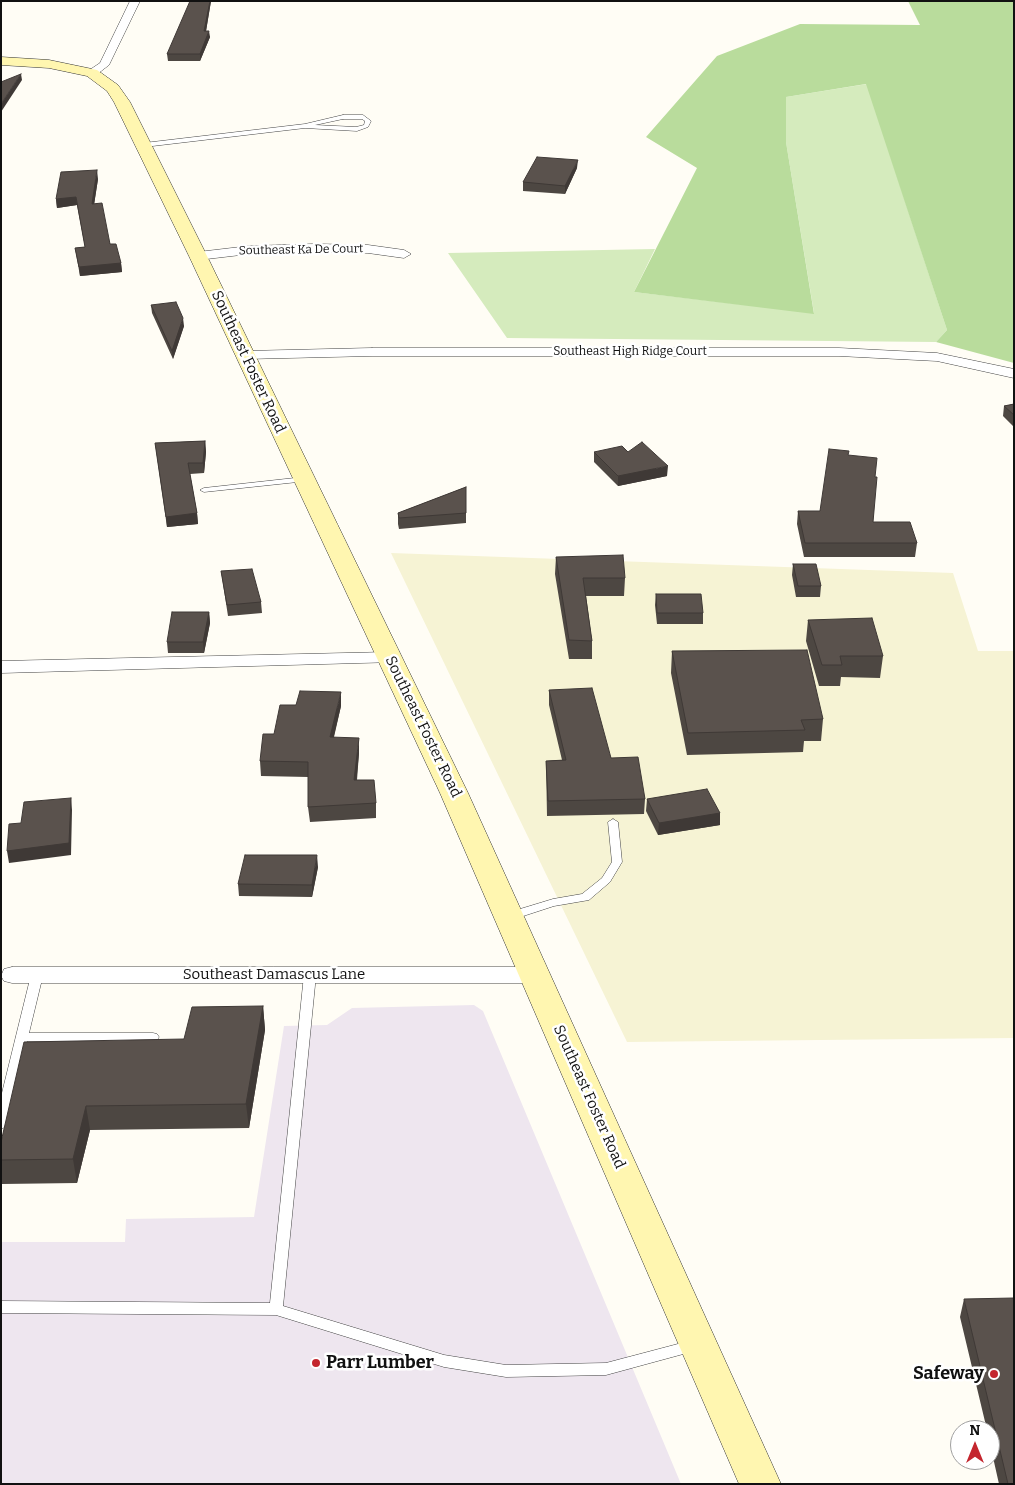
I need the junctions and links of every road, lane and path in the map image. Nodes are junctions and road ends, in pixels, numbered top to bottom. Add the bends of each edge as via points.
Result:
1 (135, 1) edge
2 (1, 61) edge
3 (92, 73) junction
4 (305, 126) junction
5 (144, 145) junction
6 (404, 254) dead end
7 (198, 256) junction
8 (245, 355) junction
9 (1014, 374) edge
10 (304, 479) junction
11 (204, 490) dead end
12 (389, 658) junction
13 (1, 667) edge
14 (612, 822) dead end
15 (510, 917) junction
16 (12, 975) dead end
17 (37, 975) junction
18 (310, 975) junction
19 (536, 975) junction
20 (22, 1037) junction
21 (153, 1037) dead end
22 (1, 1124) edge
23 (1, 1307) edge
24 (276, 1309) junction
25 (699, 1344) junction
26 (760, 1484) edge

1 - 3 street via 104,65
2 - 3 main road, Southeast Foster Road via 49,64
3 - 5 main road, Southeast Foster Road via 113,88
4 - 4 lane via 343,117 364,117 368,121 366,126 357,129
4 - 5 lane
5 - 7 main road, Southeast Foster Road
6 - 7 street, Southeast Ka De Court via 368,249 314,248
7 - 8 main road, Southeast Foster Road
8 - 9 street, Southeast High Ridge Court via 839,352 937,357
8 - 10 main road, Southeast Foster Road
10 - 11 lane
10 - 12 main road, Southeast Foster Road
12 - 13 street
12 - 15 main road, Southeast Foster Road
14 - 15 lane via 616,862 606,880 585,897
15 - 19 main road, Southeast Foster Road
16 - 17 street, Southeast Damascus Lane
17 - 18 street, Southeast Damascus Lane
17 - 20 lane
18 - 19 street, Southeast Damascus Lane
18 - 24 lane
19 - 25 main road, Southeast Foster Road
20 - 21 lane
20 - 22 lane
23 - 24 lane
24 - 25 lane via 444,1361 506,1371 606,1369
25 - 26 main road, Southeast Foster Road

